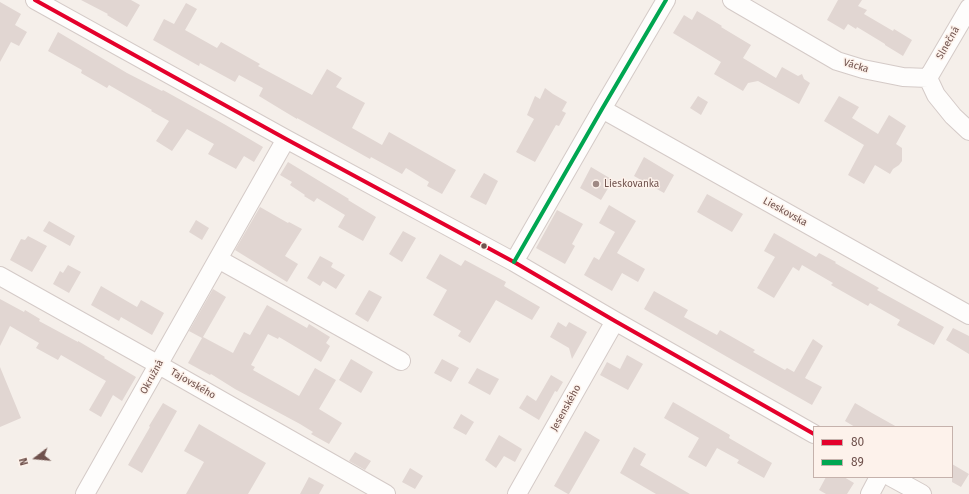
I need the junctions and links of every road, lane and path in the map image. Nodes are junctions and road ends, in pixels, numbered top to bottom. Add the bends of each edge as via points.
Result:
1 (35, 0) edge
2 (666, 0) edge
3 (732, 0) edge
4 (969, 8) edge
5 (928, 78) junction
6 (602, 109) junction
7 (969, 131) edge
8 (286, 139) junction
9 (218, 259) junction
10 (514, 262) junction
11 (0, 276) edge
12 (969, 315) edge
13 (615, 321) junction
14 (401, 361) dead end
15 (159, 364) junction
16 (813, 433) edge
17 (878, 478) edge
18 (894, 478) edge
19 (85, 494) edge
20 (386, 494) edge
21 (517, 494) edge
22 (870, 494) edge
23 (922, 494) edge

1 - 8 street
2 - 6 street
3 - 5 street, Vácka via 837,61 903,77
4 - 5 street, Slnečná
5 - 7 street via 936,95
6 - 10 street
6 - 12 street, Lieskovska
8 - 9 street, Okružná
8 - 10 street
9 - 14 street
9 - 15 street, Okružná
10 - 13 street
11 - 15 street, Tajovského
13 - 16 street
13 - 21 street, Jesenského
15 - 19 street, Okružná
15 - 20 street, Tajovského
17 - 22 street
18 - 23 street

